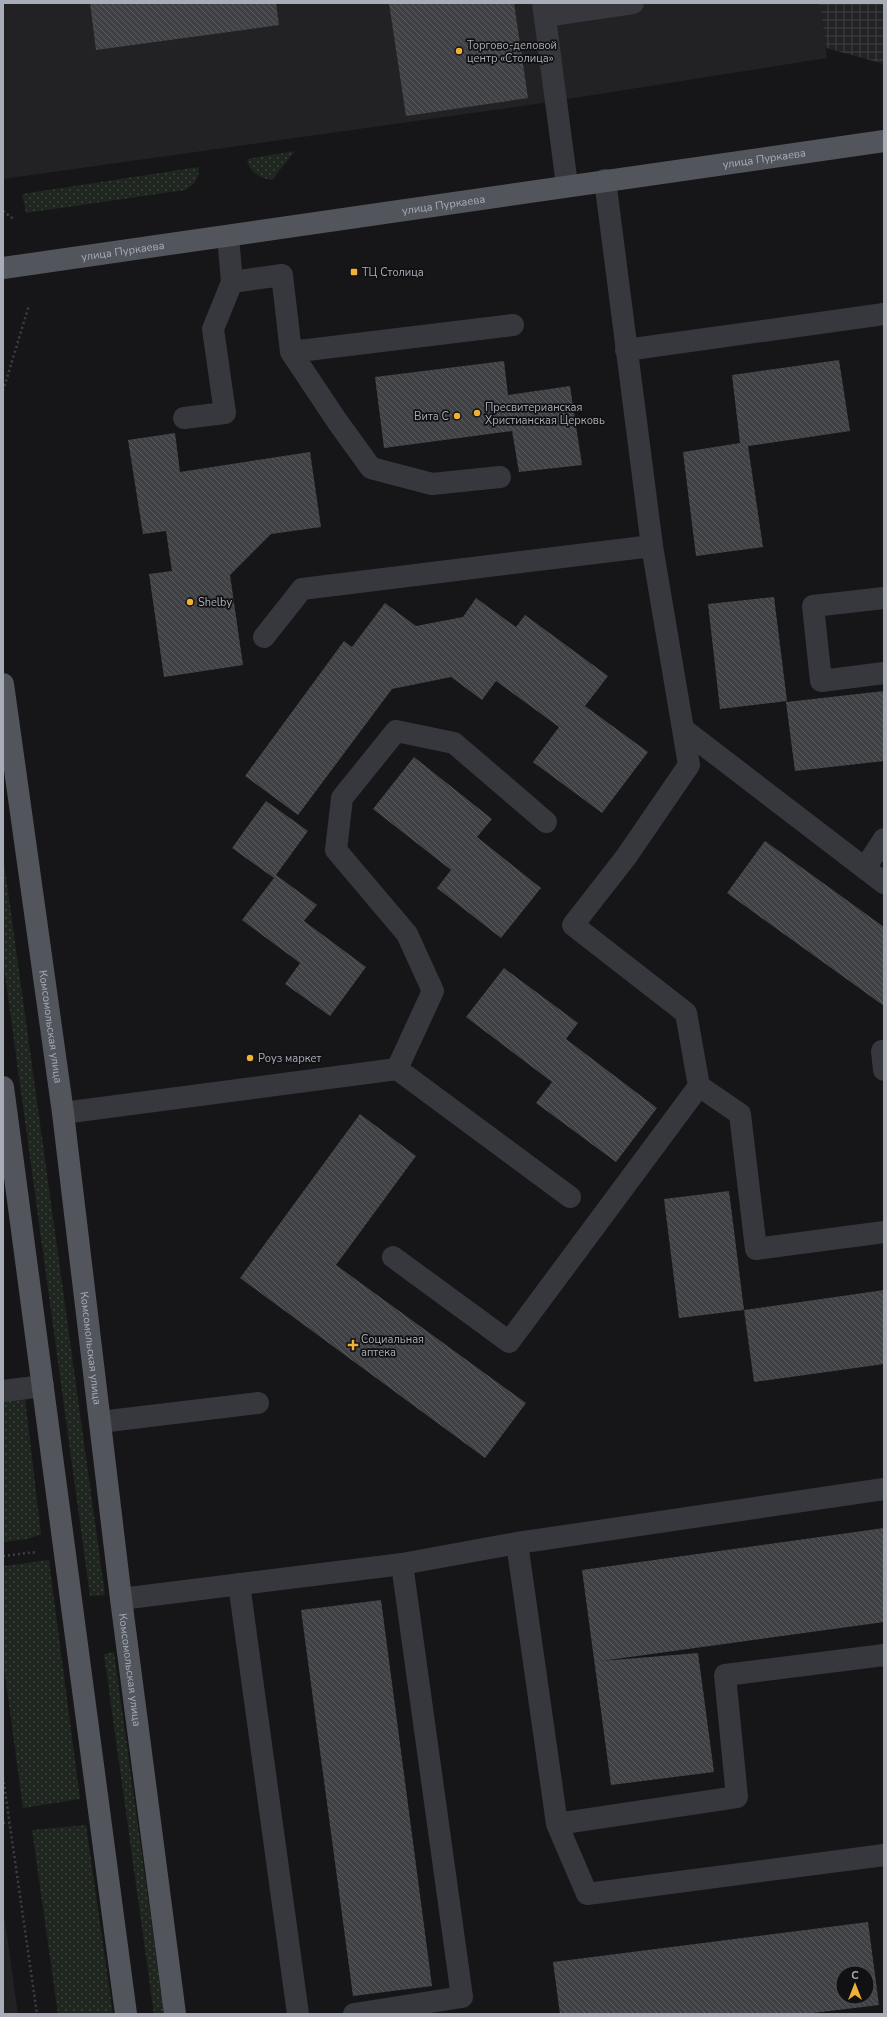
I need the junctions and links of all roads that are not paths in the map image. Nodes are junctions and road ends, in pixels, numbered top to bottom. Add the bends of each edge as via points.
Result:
1 (632, 3) edge
2 (544, 10) edge
3 (884, 141) edge
4 (605, 180) junction
5 (567, 185) junction
6 (228, 237) junction
7 (3, 268) edge
8 (232, 282) junction
9 (884, 314) edge
10 (513, 325) dead end
11 (626, 350) junction
12 (291, 352) junction
13 (184, 418) dead end
14 (500, 477) dead end
15 (652, 546) junction
16 (884, 598) edge
17 (264, 637) dead end
18 (884, 673) edge
19 (3, 684) edge
20 (683, 729) junction
21 (546, 822) dead end
22 (884, 839) edge
23 (864, 868) junction
24 (884, 883) edge
25 (397, 1069) junction
26 (699, 1086) junction
27 (3, 1087) edge
28 (63, 1113) junction
29 (570, 1197) dead end
30 (884, 1232) edge
31 (393, 1257) dead end
32 (43, 1386) junction
33 (3, 1391) edge
34 (258, 1403) dead end
35 (100, 1422) junction
36 (884, 1489) edge
37 (517, 1543) junction
38 (402, 1564) junction
39 (239, 1584) junction
40 (121, 1599) junction
41 (884, 1655) edge
42 (557, 1824) junction
43 (884, 1855) edge
44 (126, 2014) edge
45 (175, 2014) edge
46 (298, 2014) edge
47 (354, 2014) edge

1 - 2 lane
2 - 5 lane
3 - 4 main road, улица Пуркаева
4 - 5 main road, улица Пуркаева
4 - 11 lane
5 - 6 main road, улица Пуркаева
6 - 7 main road, улица Пуркаева
6 - 8 lane
8 - 12 lane via 282,275
8 - 13 lane via 213,329 225,413
9 - 11 lane
10 - 12 lane
11 - 15 lane
12 - 14 lane via 371,468 432,484
15 - 17 lane via 302,589
15 - 20 lane
16 - 18 lane via 813,606 821,681
19 - 28 main road, Комсомольская улица
20 - 23 lane
20 - 26 lane via 690,765 626,857 573,925 686,1014
21 - 25 lane via 454,743 396,731 342,798 336,850 407,934 433,991
22 - 23 lane
23 - 24 lane
25 - 28 lane
25 - 29 lane
26 - 30 lane via 740,1114 756,1249
26 - 31 lane via 509,1342
27 - 32 main road
28 - 35 main road, Комсомольская улица
32 - 33 lane
32 - 44 main road
34 - 35 lane
35 - 40 main road, Комсомольская улица
36 - 37 lane
37 - 38 lane
37 - 42 lane
38 - 39 lane
38 - 47 lane via 462,1997
39 - 40 lane
39 - 46 lane
40 - 45 main road, Комсомольская улица
41 - 42 lane via 725,1675 737,1797
42 - 43 lane via 587,1894

